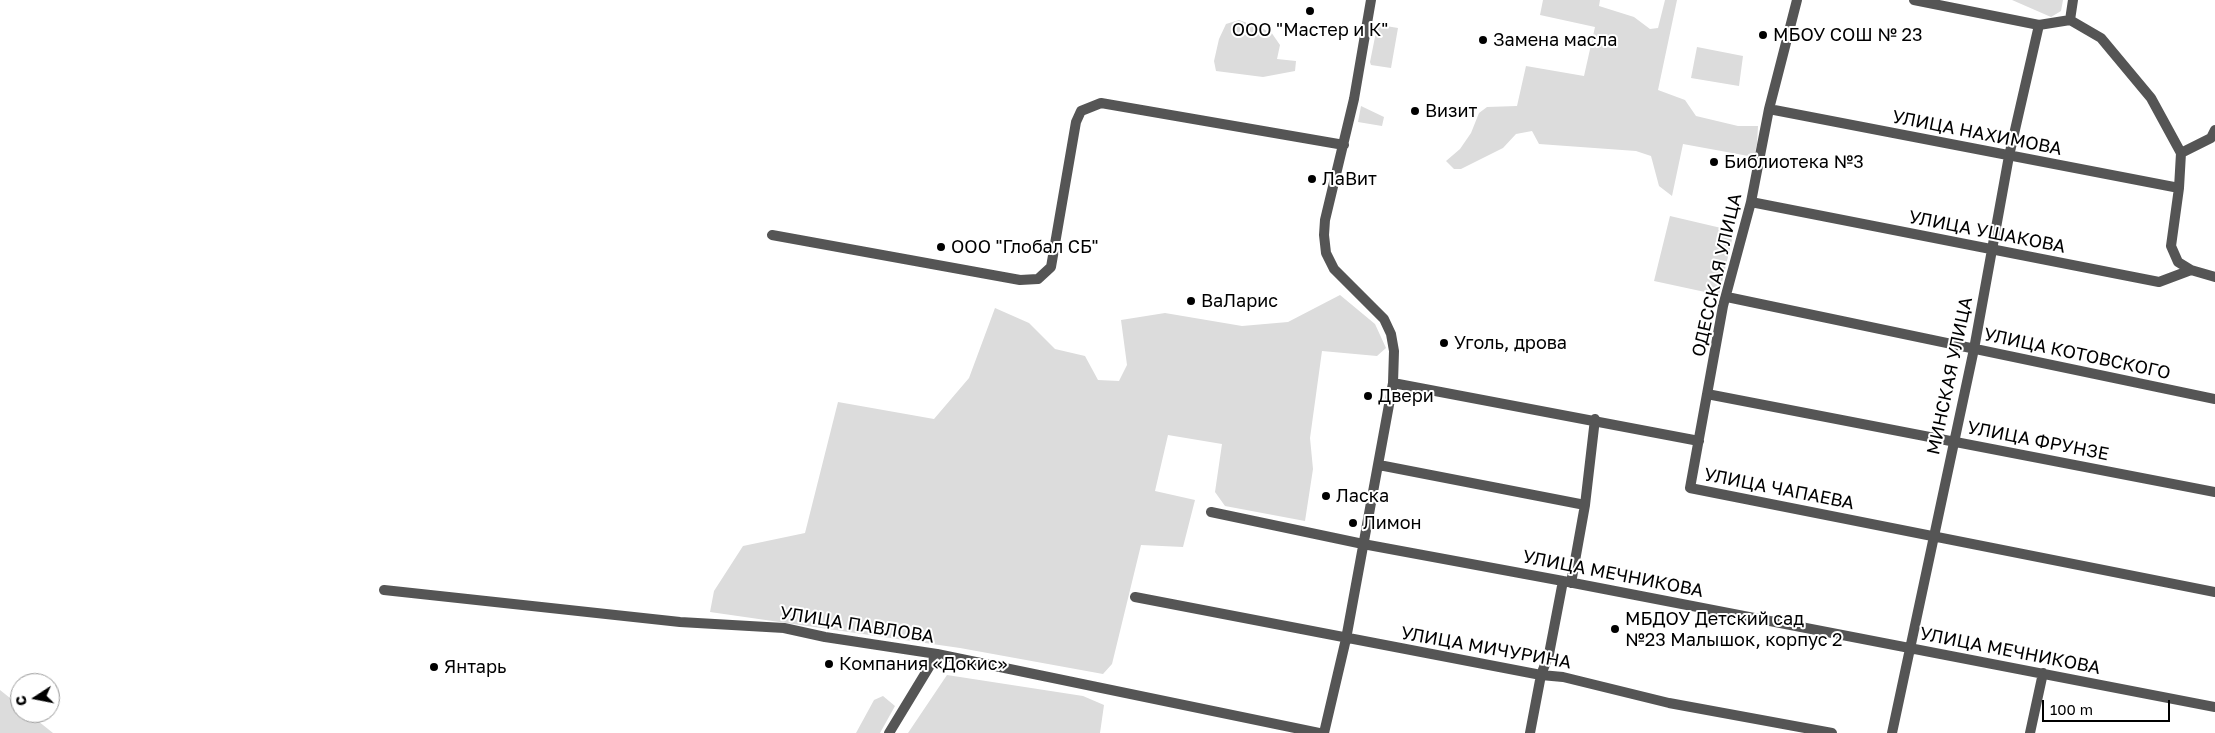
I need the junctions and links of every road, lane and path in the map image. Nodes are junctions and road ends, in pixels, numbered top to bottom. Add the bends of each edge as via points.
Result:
1 (1371, 0) edge
2 (1797, 0) edge
3 (1914, 0) edge
4 (2073, 0) edge
5 (2070, 20) junction
6 (2038, 25) junction
7 (1769, 109) junction
8 (2215, 130) edge
9 (1344, 145) junction
10 (2180, 153) junction
11 (2009, 156) junction
12 (2179, 188) junction
13 (1751, 202) junction
14 (772, 235) dead end
15 (1992, 250) junction
16 (2191, 270) junction
17 (2215, 277) edge
18 (1727, 297) junction
19 (1974, 349) junction
20 (1393, 382) junction
21 (1707, 394) junction
22 (2215, 399) edge
23 (1595, 419) junction
24 (1699, 440) junction
25 (1953, 441) junction
26 (1379, 465) junction
27 (2215, 492) edge
28 (1585, 505) junction
29 (1211, 512) dead end
30 (1933, 536) junction
31 (1363, 544) junction
32 (1567, 582) junction
33 (384, 590) dead end
34 (2215, 592) edge
35 (1135, 597) dead end
36 (1346, 639) junction
37 (1910, 649) junction
38 (937, 654) junction
39 (2042, 673) junction
40 (1541, 676) junction
41 (2215, 708) edge
42 (888, 733) edge
43 (1319, 733) edge
44 (1324, 733) edge
45 (1530, 733) edge
46 (1832, 733) edge
47 (1892, 733) edge
48 (2030, 733) edge

1 - 9 street
2 - 7 street, ОДЕССКАЯ УЛИЦА
3 - 6 street
4 - 5 street
5 - 6 street
5 - 10 street via 2101,38 2151,98
6 - 11 street, МИНСКАЯ УЛИЦА
7 - 11 street, УЛИЦА НАХИМОВА
7 - 13 street, ОДЕССКАЯ УЛИЦА
8 - 10 street via 2211,138
9 - 14 street via 1101,103 1081,111 1076,122 1052,267 1038,279 1020,280
9 - 20 street via 1326,220 1326,253 1344,282 1384,319 1394,351
10 - 12 street
11 - 12 street, УЛИЦА НАХИМОВА
11 - 15 street, МИНСКАЯ УЛИЦА
12 - 16 street via 2171,246 2178,262
13 - 15 street, УЛИЦА УШАКОВА
13 - 18 street, ОДЕССКАЯ УЛИЦА
15 - 16 street, УЛИЦА УШАКОВА via 2159,282
15 - 19 street, МИНСКАЯ УЛИЦА
16 - 17 street
18 - 19 street, УЛИЦА КОТОВСКОГО
18 - 21 street, ОДЕССКАЯ УЛИЦА
19 - 22 street, УЛИЦА КОТОВСКОГО
19 - 25 street, МИНСКАЯ УЛИЦА
20 - 23 street, УЛИЦА ЧАПАЕВА
20 - 26 street
21 - 24 street, ОДЕССКАЯ УЛИЦА
21 - 25 street, УЛИЦА ФРУНЗЕ
23 - 24 street, УЛИЦА ЧАПАЕВА
23 - 28 street
24 - 30 street, УЛИЦА ЧАПАЕВА via 1690,488
25 - 27 street, УЛИЦА ФРУНЗЕ
25 - 30 street, МИНСКАЯ УЛИЦА
26 - 28 street
26 - 31 street
28 - 32 street
29 - 31 street, УЛИЦА МЕЧНИКОВА
30 - 34 street, УЛИЦА ЧАПАЕВА
30 - 37 street, МИНСКАЯ УЛИЦА
31 - 32 street, УЛИЦА МЕЧНИКОВА
31 - 36 street
32 - 37 street, УЛИЦА МЕЧНИКОВА
32 - 40 street
33 - 38 street, УЛИЦА ПАВЛОВА via 680,622 784,628
35 - 36 street, УЛИЦА МИЧУРИНА
36 - 40 street, УЛИЦА МИЧУРИНА
36 - 44 street
37 - 39 street, УЛИЦА МЕЧНИКОВА
37 - 47 street, МИНСКАЯ УЛИЦА
38 - 42 street
38 - 43 street, УЛИЦА ПАВЛОВА
39 - 41 street, УЛИЦА МЕЧНИКОВА
39 - 48 street
40 - 45 street
40 - 46 street, УЛИЦА МИЧУРИНА via 1563,677 1669,702

